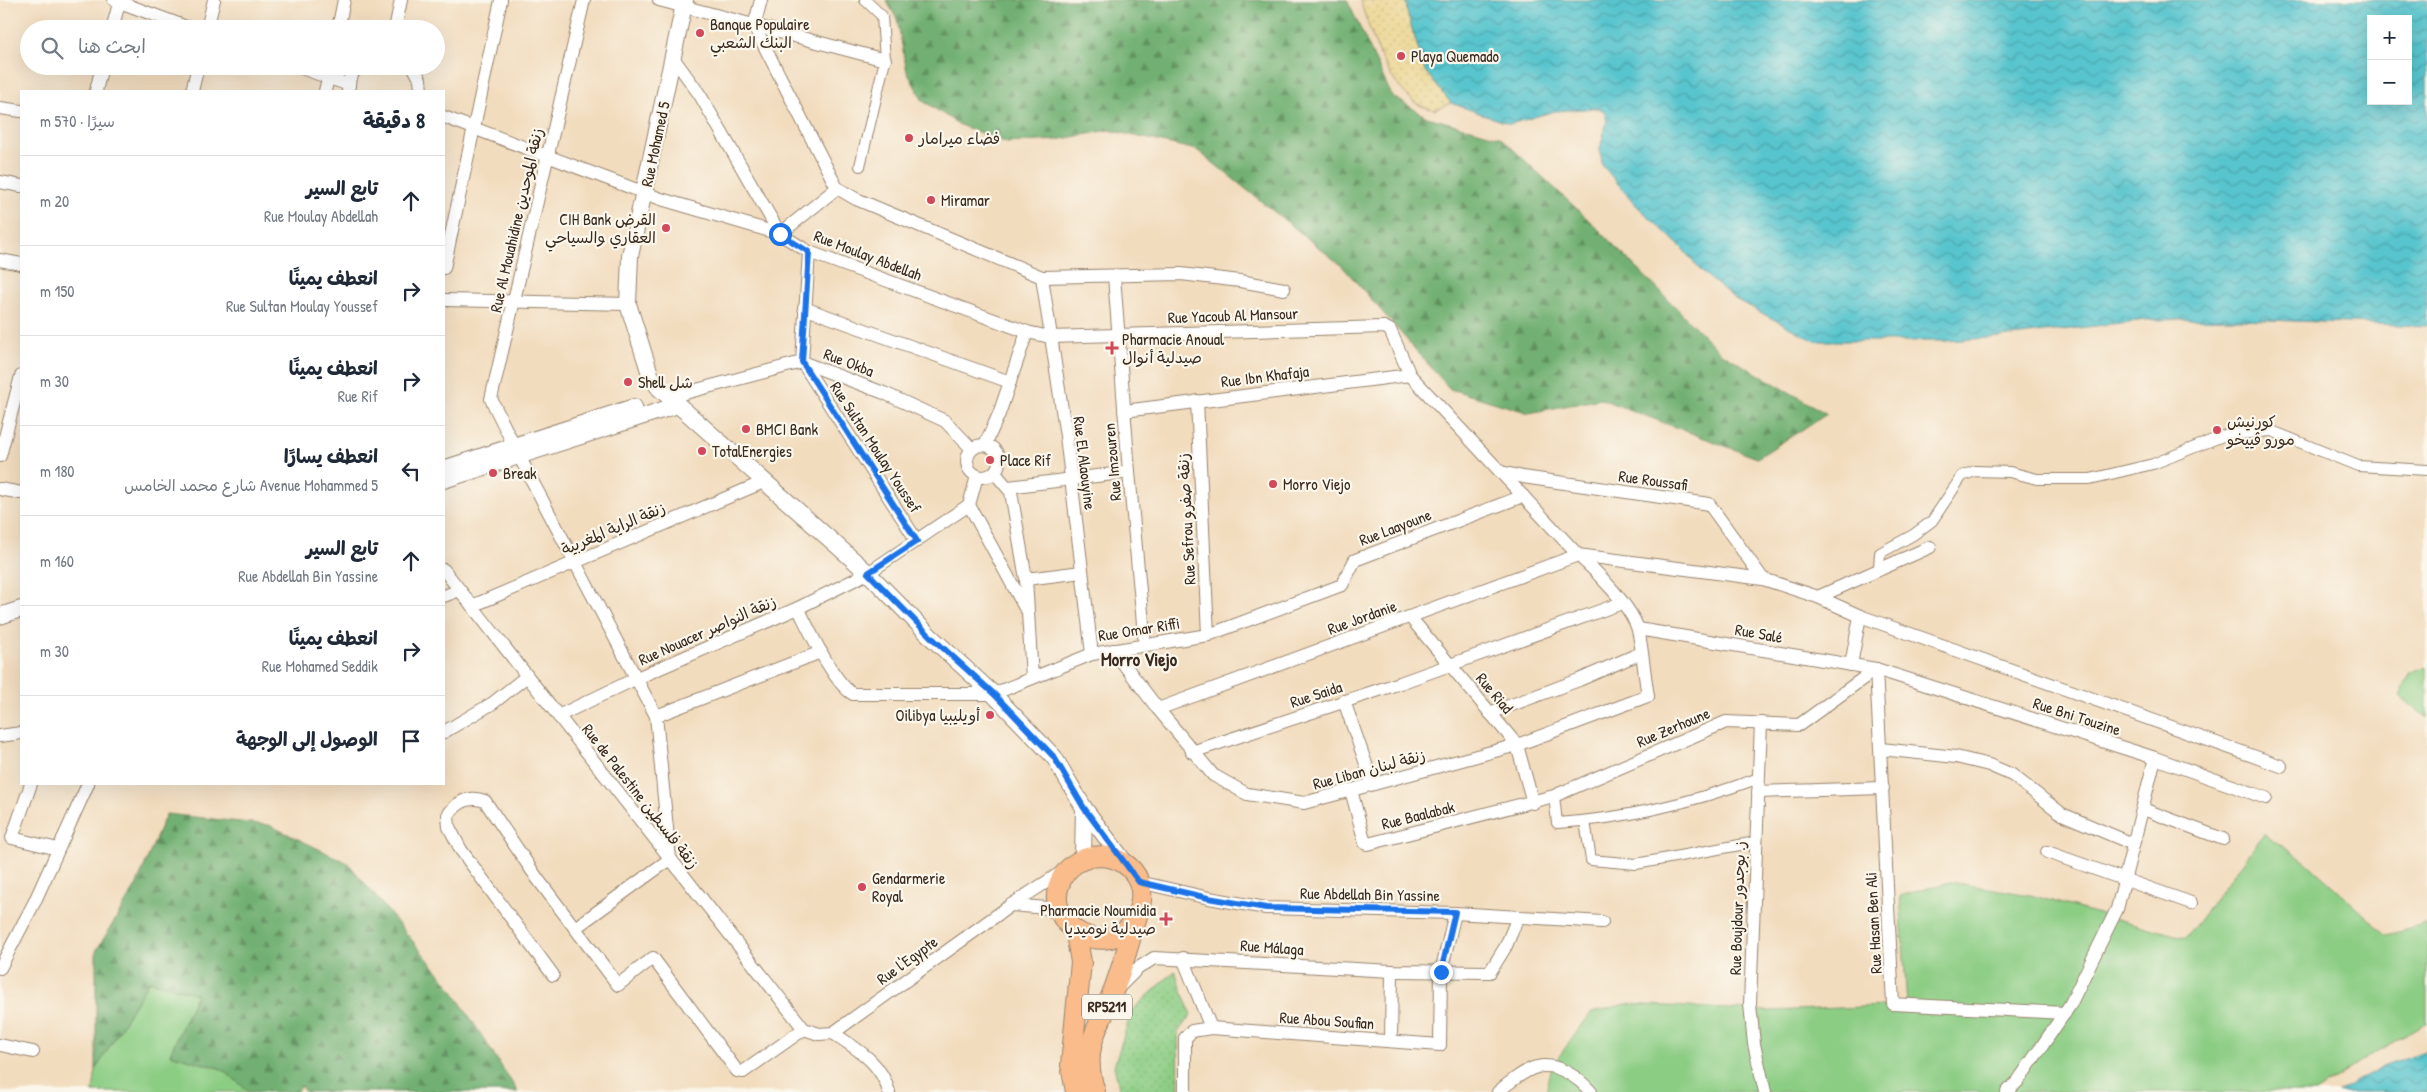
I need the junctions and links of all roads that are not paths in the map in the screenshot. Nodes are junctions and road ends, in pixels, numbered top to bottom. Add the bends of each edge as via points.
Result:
1 (214, 0) edge
2 (344, 0) edge
3 (401, 0) edge
4 (501, 0) edge
5 (584, 0) edge
6 (659, 0) edge
7 (762, 0) edge
8 (865, 0) edge
9 (118, 1) edge
10 (684, 3) edge
11 (114, 20) edge
12 (168, 20) edge
13 (209, 20) edge
14 (340, 20) edge
15 (397, 20) edge
16 (754, 26) junction
17 (674, 59) junction
18 (885, 60) junction
19 (100, 75) edge
20 (196, 75) edge
21 (328, 75) edge
22 (333, 75) edge
23 (351, 75) edge
24 (418, 75) edge
25 (348, 88) edge
26 (96, 90) edge
27 (192, 90) edge
28 (325, 90) edge
29 (421, 90) edge
30 (0, 108) edge
31 (20, 110) edge
32 (445, 117) edge
33 (473, 128) junction
34 (548, 156) junction
35 (860, 166) dead end
36 (0, 182) edge
37 (20, 186) edge
38 (837, 188) junction
39 (644, 193) junction
40 (780, 234) junction
41 (809, 252) junction
42 (0, 260) edge
43 (445, 263) edge
44 (20, 264) edge
45 (1114, 276) junction
46 (1042, 277) junction
47 (1284, 289) dead end
48 (445, 300) edge
49 (514, 301) junction
50 (628, 304) junction
51 (804, 308) junction
52 (1027, 332) junction
53 (1119, 335) junction
54 (1050, 337) junction
55 (802, 362) junction
56 (1410, 375) junction
57 (20, 380) edge
58 (1010, 382) junction
59 (674, 401) junction
60 (1197, 401) junction
61 (1124, 411) junction
62 (985, 444) junction
63 (972, 449) junction
64 (516, 450) junction
65 (0, 456) edge
66 (445, 468) edge
67 (2427, 470) edge
68 (1129, 472) junction
69 (1500, 472) junction
70 (995, 473) junction
71 (977, 476) junction
72 (1072, 479) junction
73 (445, 480) edge
74 (766, 481) junction
75 (1008, 487) junction
76 (0, 489) edge
77 (20, 493) edge
78 (1523, 496) junction
79 (969, 505) junction
80 (917, 541) junction
81 (1930, 547) dead end
82 (1578, 555) junction
83 (575, 562) junction
84 (1879, 568) junction
85 (445, 571) edge
86 (1082, 572) junction
87 (868, 573) junction
88 (1026, 579) junction
89 (1763, 579) junction
90 (460, 590) junction
91 (445, 596) edge
92 (1818, 597) junction
93 (1622, 603) junction
94 (472, 606) junction
95 (798, 608) junction
96 (20, 609) edge
97 (1027, 612) junction
98 (0, 616) edge
99 (1860, 616) junction
100 (1410, 617) junction
101 (20, 619) edge
102 (0, 625) edge
103 (1638, 629) junction
104 (1208, 634) junction
105 (1145, 645) junction
106 (1113, 650) junction
107 (821, 652) junction
108 (1641, 653) junction
109 (1092, 654) junction
110 (1450, 664) junction
111 (1850, 665) junction
112 (1876, 669) junction
113 (527, 676) junction
114 (637, 678) junction
115 (1032, 678) junction
116 (994, 694) junction
117 (1344, 701) junction
118 (1158, 709) junction
119 (1490, 713) junction
120 (558, 716) junction
121 (656, 716) junction
122 (1761, 723) junction
123 (445, 731) edge
124 (20, 733) edge
125 (0, 736) edge
126 (1517, 745) junction
127 (1881, 750) junction
128 (1192, 752) junction
129 (2155, 758) junction
130 (2281, 766) dead end
131 (1759, 778) junction
132 (1374, 784) junction
133 (31, 785) edge
134 (88, 785) edge
135 (1883, 788) junction
136 (1351, 790) junction
137 (1758, 792) junction
138 (1554, 796) junction
139 (2266, 798) dead end
140 (1533, 803) junction
141 (1084, 808) junction
142 (2143, 809) junction
143 (1585, 821) junction
144 (2223, 839) dead end
145 (1756, 842) junction
146 (2133, 844) junction
147 (58, 849) junction
148 (2047, 852) dead end
149 (670, 859) junction
150 (1076, 863) junction
151 (1126, 864) junction
152 (2124, 879) junction
153 (1139, 882) junction
154 (2191, 903) dead end
155 (1011, 905) junction
156 (1455, 912) junction
157 (1062, 917) junction
158 (1518, 917) junction
159 (1135, 922) junction
160 (1602, 922) dead end
161 (575, 928) junction
162 (1076, 933) junction
163 (1184, 958) junction
164 (0, 966) edge
165 (1392, 971) junction
166 (1441, 972) junction
167 (552, 975) dead end
168 (1113, 993) junction
169 (2065, 1013) junction
170 (1211, 1028) junction
171 (804, 1029) junction
172 (834, 1033) junction
173 (1391, 1041) junction
174 (0, 1044) edge
175 (33, 1052) dead end
176 (889, 1092) edge
177 (1076, 1092) edge
178 (1095, 1092) edge
179 (1185, 1092) edge
180 (1498, 1092) edge
181 (1591, 1092) edge
182 (1765, 1092) edge
183 (2007, 1092) edge

1 - 13 street
2 - 14 street
3 - 15 street
4 - 33 street
5 - 34 street, Rue Al Mouahidine زنقة الموحدين
6 - 10 street
7 - 16 street
8 - 18 street via 882,16
9 - 11 street
9 - 12 street
10 - 16 street
10 - 17 street, Rue Mohamed 5
16 - 18 street
16 - 38 street
17 - 39 street, Rue Mohamed 5
17 - 40 street via 700,95
18 - 35 street
19 - 26 street
20 - 27 street
21 - 28 street
22 - 25 street
23 - 25 street
24 - 29 street
30 - 31 street
32 - 33 street, Rue Moulay Abdellah
33 - 34 street, Rue Moulay Abdellah
33 - 43 street
34 - 39 street, Rue Moulay Abdellah
34 - 49 street, Rue Al Mouahidine زنقة الموحدين
36 - 37 street
38 - 40 street
38 - 46 street
39 - 40 street, Rue Moulay Abdellah
39 - 50 street, Rue Mohamed 5 via 630,256
40 - 41 street, Rue Moulay Abdellah
41 - 51 street
41 - 52 street, Rue Moulay Abdellah
42 - 44 street
45 - 46 street
45 - 47 street via 1180,274 1240,280
45 - 53 street, Rue Imzouren
46 - 54 street, Rue El Alaouyine
48 - 49 street
49 - 50 street
49 - 64 street, Rue Al Mouahidine زنقة الموحدين via 491,399
50 - 59 street, Rue Mohamed 5 via 651,377
51 - 55 street
51 - 58 street
52 - 54 street, Rue Yacoub Al Mansour
52 - 58 street
53 - 54 street, Rue Yacoub Al Mansour
53 - 56 street, Rue Yacoub Al Mansour via 1384,327 1390,330
53 - 61 street, Rue Imzouren
54 - 72 street, Rue El Alaouyine
55 - 59 street, Rue Okba
55 - 63 street, Rue Okba via 884,393 944,421
55 - 80 street, Rue Sultan Moulay Youssef
56 - 60 street, Rue Ibn Khafaja
56 - 69 street, Rue Yacoub Al Mansour
57 - 65 street
58 - 62 street
59 - 64 street
59 - 74 street, Rue Mohamed 5
60 - 61 street, Rue Ibn Khafaja
60 - 104 street, Rue Sefrou زنقة صفرو
61 - 68 street, Rue Imzouren
62 - 63 street
62 - 70 street via 994,448 1000,458
63 - 71 street via 967,465
64 - 66 street
64 - 73 street
64 - 83 street, Rue Al Mouahidine زنقة الموحدين
67 - 84 street via 2358,466 2272,431 2225,435 2153,464 2090,479 2037,479 2010,472 1975,471 1962,476 1932,521 1880,553
68 - 72 street
68 - 105 street, Rue Imzouren
69 - 78 street, Rue Yacoub Al Mansour
69 - 89 street, Rue Roussafi via 1709,504
70 - 71 street via 983,478
70 - 75 street
71 - 79 street
72 - 75 street
72 - 86 street, Rue El Alaouyine
74 - 83 street, زنقة الراية المغربية
74 - 87 street, Rue Mohamed 5
75 - 88 street
76 - 77 street
78 - 82 street, Rue Yacoub Al Mansour
78 - 104 street, Rue Laayoune via 1355,560 1342,585
79 - 80 street, Rue Nouacer زنقة النواصر
79 - 97 street
80 - 87 street, Rue Nouacer زنقة النواصر
81 - 84 street
82 - 89 street
82 - 93 street, Rue Yacoub Al Mansour via 1600,574
82 - 100 street, Rue Jordanie
83 - 94 street, زنقة الراية المغربية
83 - 114 street, Rue Al Mouahidine زنقة الموحدين
84 - 92 street
85 - 90 street, Rue de Palestine زنقة فلسطين
86 - 88 street
86 - 109 street, Rue El Alaouyine
87 - 95 street, Rue Nouacer زنقة النواصر
87 - 116 street, Rue Mohamed 5 via 931,637
88 - 97 street
89 - 92 street
90 - 91 street
90 - 94 street, Rue de Palestine زنقة فلسطين
92 - 99 street
93 - 103 street, Rue Yacoub Al Mansour
93 - 110 street, Rue Saida
94 - 113 street, Rue de Palestine زنقة فلسطين
95 - 107 street
95 - 114 street, Rue Nouacer زنقة النواصر
96 - 98 street
97 - 115 street
99 - 111 street
99 - 130 street
100 - 110 street, Rue Riad
100 - 118 street, Rue Jordanie
101 - 102 street
103 - 108 street
103 - 111 street, Rue Salé
104 - 105 street, Rue Omar Riffi
105 - 106 street, Rue Omar Riffi
106 - 109 street, Rue Omar Riffi
106 - 118 street, Rue Liban زنقة لبنان
107 - 116 street via 846,690 853,694
107 - 121 street
108 - 119 street
108 - 126 street, Rue Liban زنقة لبنان via 1648,696
109 - 115 street, Rue Omar Riffi
110 - 117 street, Rue Saida
110 - 119 street, Rue Riad
111 - 112 street, Rue Salé
112 - 122 street, Rue Zerhoune via 1800,726
112 - 127 street, Rue Hasan Ben Ali
112 - 129 street, Rue Bni Touzine
113 - 120 street, Rue de Palestine زنقة فلسطين
113 - 123 street via 492,703
114 - 120 street, Rue Nouacer زنقة النواصر
114 - 121 street, Rue Al Mouahidine زنقة الموحدين
115 - 116 street, Rue Omar Riffi
116 - 141 street, Rue Mohamed 5 via 1054,757
117 - 128 street, Rue Saida
117 - 132 street
118 - 128 street, Rue Liban زنقة لبنان
119 - 126 street, Rue Riad
120 - 149 street, Rue de Palestine زنقة فلسطين
121 - 149 street
122 - 131 street, Rue Boujdour ز. بوجدور
122 - 138 street, Rue Zerhoune via 1726,722
124 - 125 street
126 - 132 street, Rue Liban زنقة لبنان
126 - 140 street, Rue Riad
127 - 135 street, Rue Hasan Ben Ali
127 - 146 street via 1956,757 1989,765 2012,775 2062,814
128 - 136 street, Rue Liban زنقة لبنان via 1214,775 1247,794 1304,803
129 - 139 street, Rue Bni Touzine
129 - 142 street
131 - 137 street, Rue Boujdour ز. بوجدور
131 - 143 street via 1707,797
132 - 136 street, Rue Liban زنقة لبنان
133 - 147 street via 12,838
134 - 147 street
135 - 137 street
135 - 169 street, Rue Hasan Ben Ali via 1893,1004
136 - 140 street, Rue Baalabak via 1365,843 1368,844
137 - 145 street, Rue Boujdour ز. بوجدور
138 - 140 street, Rue Zerhoune
138 - 143 street via 1557,823
141 - 150 street
141 - 151 street, Rue Mohamed 5
142 - 144 street
142 - 146 street
143 - 145 street via 1591,860 1636,864
145 - 182 street, Rue Boujdour ز. بوجدور via 1750,1004 1754,1044
146 - 152 street
147 - 164 street
148 - 152 street
149 - 161 street
149 - 171 street, Rue de Palestine زنقة فلسطين
150 - 151 main road via 1105,855
150 - 155 street, Rue l'Egypte
150 - 157 main road via 1060,880 1057,896
151 - 153 main road
152 - 154 street
152 - 169 street via 2117,909
153 - 156 street, Rue Abdellah Bin Yassine via 1266,908
153 - 159 main road via 1142,904
155 - 157 street via 1047,908
155 - 172 street, Rue l'Egypte
156 - 158 street, Rue Abdellah Bin Yassine
156 - 166 street
157 - 162 main road
158 - 160 street, Rue Abdellah Bin Yassine
158 - 166 street, Rue Málaga via 1490,972
159 - 162 main road via 1118,936 1097,940
159 - 168 main road, RP5211
161 - 167 street via 485,802 475,797 454,808 448,815 448,827 461,850
161 - 171 street via 618,985 653,958 737,1071 744,1072
162 - 177 main road, RP5211 via 1082,962 1071,1064
163 - 165 street, Rue Málaga
163 - 168 street, Rue Málaga via 1154,958 1137,969
163 - 170 street
165 - 166 street, Rue Málaga
165 - 173 street
166 - 173 street, Rue Abou Soufian via 1440,1045
168 - 178 main road, RP5211 via 1091,1046 1090,1067
169 - 183 street
170 - 173 street, Rue Abou Soufian
170 - 179 street, Rue Abou Soufian via 1187,1034
171 - 172 street via 819,1034
172 - 176 street via 870,1058 881,1070
174 - 175 street
180 - 181 street via 1537,1066 1562,1069

